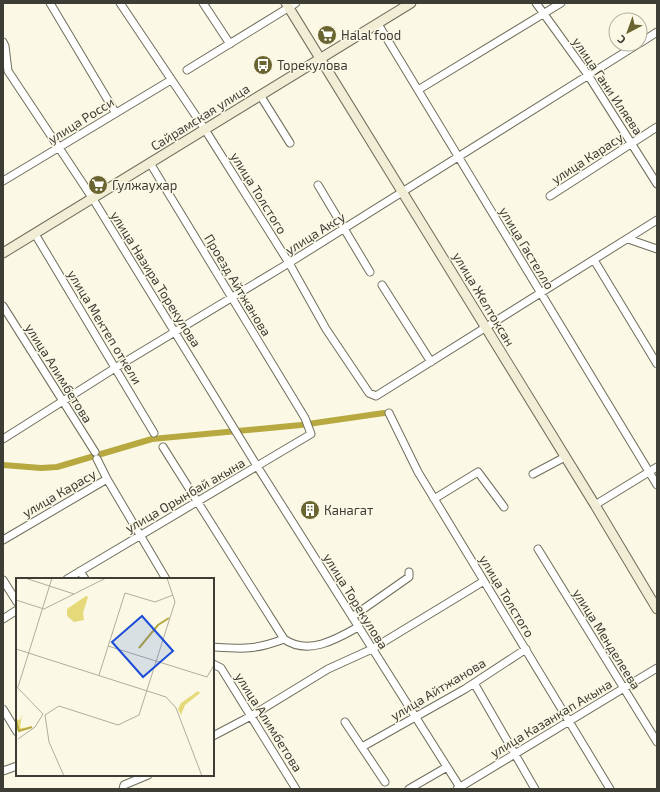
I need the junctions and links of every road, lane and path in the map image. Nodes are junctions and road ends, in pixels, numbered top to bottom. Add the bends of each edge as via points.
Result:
1 (50, 3) edge
2 (120, 3) edge
3 (203, 3) edge
4 (411, 3) edge
5 (536, 3) edge
6 (561, 3) edge
7 (290, 4) edge
8 (543, 14) junction
9 (378, 24) junction
10 (657, 32) edge
11 (648, 38) edge
12 (3, 42) edge
13 (230, 44) junction
14 (625, 52) edge
15 (320, 58) junction
16 (6, 70) edge
17 (187, 70) dead end
18 (588, 75) junction
19 (171, 80) junction
20 (418, 90) junction
21 (260, 95) junction
22 (115, 112) junction
23 (657, 127) edge
24 (204, 128) junction
25 (290, 143) dead end
26 (632, 143) junction
27 (60, 147) junction
28 (458, 158) junction
29 (150, 164) junction
30 (3, 181) edge
31 (657, 184) edge
32 (318, 185) dead end
33 (404, 192) junction
34 (550, 196) dead end
35 (93, 199) junction
36 (657, 220) edge
37 (344, 228) junction
38 (35, 234) junction
39 (628, 239) junction
40 (657, 249) edge
41 (3, 253) edge
42 (594, 260) junction
43 (289, 264) junction
44 (370, 272) dead end
45 (382, 284) dead end
46 (540, 293) junction
47 (232, 298) junction
48 (3, 306) edge
49 (486, 327) junction
50 (176, 334) junction
51 (431, 362) junction
52 (657, 364) edge
53 (115, 368) junction
54 (63, 402) junction
55 (389, 413) dead end
56 (233, 425) joint
57 (310, 429) joint
58 (154, 433) dead end
59 (3, 439) edge
60 (163, 447) dead end
61 (565, 456) junction
62 (257, 466) junction
63 (657, 467) edge
64 (649, 472) junction
65 (533, 474) dead end
66 (107, 479) junction
67 (657, 484) edge
68 (434, 499) junction
69 (197, 501) junction
70 (595, 505) junction
71 (504, 507) dead end
72 (139, 535) junction
73 (3, 540) edge
74 (538, 549) dead end
75 (80, 571) junction
76 (409, 572) dead end
77 (69, 578) edge
78 (84, 578) edge
79 (165, 578) edge
80 (3, 580) edge
81 (484, 581) junction
82 (16, 600) edge
83 (657, 609) edge
84 (16, 611) edge
85 (352, 617) junction
86 (3, 619) edge
87 (358, 627) junction
88 (284, 639) junction
89 (214, 647) edge
90 (372, 649) junction
91 (526, 649) junction
92 (214, 664) edge
93 (657, 668) edge
94 (474, 683) junction
95 (623, 689) junction
96 (3, 709) edge
97 (251, 716) junction
98 (415, 718) junction
99 (345, 722) dead end
100 (570, 722) junction
101 (16, 730) edge
102 (214, 735) edge
103 (657, 742) edge
104 (362, 747) junction
105 (515, 755) junction
106 (16, 766) edge
107 (447, 767) junction
108 (3, 771) edge
109 (146, 776) edge
110 (385, 782) dead end
111 (459, 788) edge
112 (123, 789) edge
113 (296, 789) edge
114 (409, 789) edge
115 (536, 789) edge
116 (610, 789) edge

1 - 22 street
2 - 19 street, улица Толстого
3 - 13 street
4 - 9 main road, Сайрамская улица
5 - 8 street, улица Гани Иляева
6 - 8 street
7 - 13 street
7 - 15 main road, улица Желтоксан
8 - 18 street, улица Гани Иляева
8 - 20 street
9 - 15 main road, Сайрамская улица
9 - 20 street, улица Гастелло
10 - 11 street, улица Аксу
12 - 16 street, улица Назира Торекулова
13 - 17 street
14 - 18 street, улица Аксу
15 - 21 main road, Сайрамская улица
15 - 33 main road, улица Желтоксан
16 - 27 street, улица Назира Торекулова
18 - 26 street, улица Гани Иляева
18 - 28 street, улица Аксу
19 - 22 street, улица Росси
19 - 24 street, улица Толстого
20 - 28 street, улица Гастелло
21 - 24 main road, Сайрамская улица
21 - 25 street
22 - 27 street, улица Росси
23 - 26 street, улица Карасу
24 - 29 main road, Сайрамская улица
24 - 43 street, улица Толстого
26 - 31 street, улица Гани Иляева
26 - 34 street, улица Карасу
27 - 30 street, улица Росси
27 - 35 street, улица Назира Торекулова
28 - 33 street, улица Аксу
28 - 46 street, улица Гастелло
29 - 35 main road, Сайрамская улица
29 - 47 street, Проезд Айтжанова
32 - 37 street
33 - 37 street, улица Аксу
33 - 49 main road, улица Желтоксан
35 - 38 main road, Сайрамская улица
35 - 50 street, улица Назира Торекулова
36 - 39 street
37 - 43 street, улица Аксу
37 - 44 street
38 - 41 main road, Сайрамская улица
38 - 53 street, улица Мектеп откели
39 - 40 street
39 - 42 street
42 - 46 street
42 - 52 street
43 - 47 street, улица Аксу
43 - 51 street, улица Толстого via 326,329 369,392 376,396
45 - 51 street
46 - 49 street
46 - 64 street, улица Гастелло
47 - 50 street, улица Аксу
47 - 57 street, Проезд Айтжанова
48 - 54 street, улица Алимбетова
49 - 51 street
49 - 61 main road, улица Желтоксан
50 - 53 street, улица Аксу
50 - 56 street, улица Назира Торекулова
53 - 54 street, улица Аксу
53 - 58 street, улица Мектеп откели
54 - 59 street, улица Аксу
54 - 66 street, улица Алимбетова
55 - 68 street, улица Толстого
56 - 62 street, улица Торекулова
57 - 62 street, улица Орынбай акына via 310,435
60 - 69 street
61 - 65 street
61 - 70 main road, улица Желтоксан
62 - 69 street, улица Орынбай акына
62 - 85 street, улица Торекулова
63 - 64 street
64 - 67 street, улица Гастелло
64 - 70 street
66 - 72 street, улица Алимбетова
66 - 73 street, улица Карасу
68 - 71 street via 478,472
68 - 81 street, улица Толстого
69 - 72 street, улица Орынбай акына
69 - 88 street
70 - 83 main road, улица Желтоксан
72 - 75 street, улица Орынбай акына
72 - 79 street, улица Алимбетова
74 - 95 street, улица Менделеева
75 - 77 street, улица Орынбай акына
75 - 78 street
76 - 85 street via 409,577
80 - 82 street
81 - 90 street
81 - 91 street, улица Толстого
84 - 86 street
85 - 87 street, улица Торекулова
87 - 88 street via 334,641 315,646 297,645
87 - 90 street, улица Торекулова
88 - 89 street via 263,647 247,649
90 - 97 street via 328,669
90 - 98 street, улица Торекулова
91 - 94 street, улица Айтжанова
91 - 100 street, улица Толстого
92 - 97 street, улица Алимбетова via 221,668
93 - 95 street, улица Казанкап Акына
94 - 98 street, улица Айтжанова
94 - 105 street
95 - 100 street, улица Казанкап Акына
95 - 103 street, улица Менделеева
96 - 101 street
97 - 102 street
97 - 113 street, улица Алимбетова
98 - 104 street, улица Айтжанова
98 - 107 street, улица Торекулова
99 - 104 street
100 - 105 street, улица Казанкап Акына
100 - 116 street, улица Толстого
104 - 110 street
105 - 111 street, улица Казанкап Акына
105 - 115 street
106 - 108 street
107 - 111 street, улица Торекулова
107 - 114 street
109 - 112 street via 124,785

